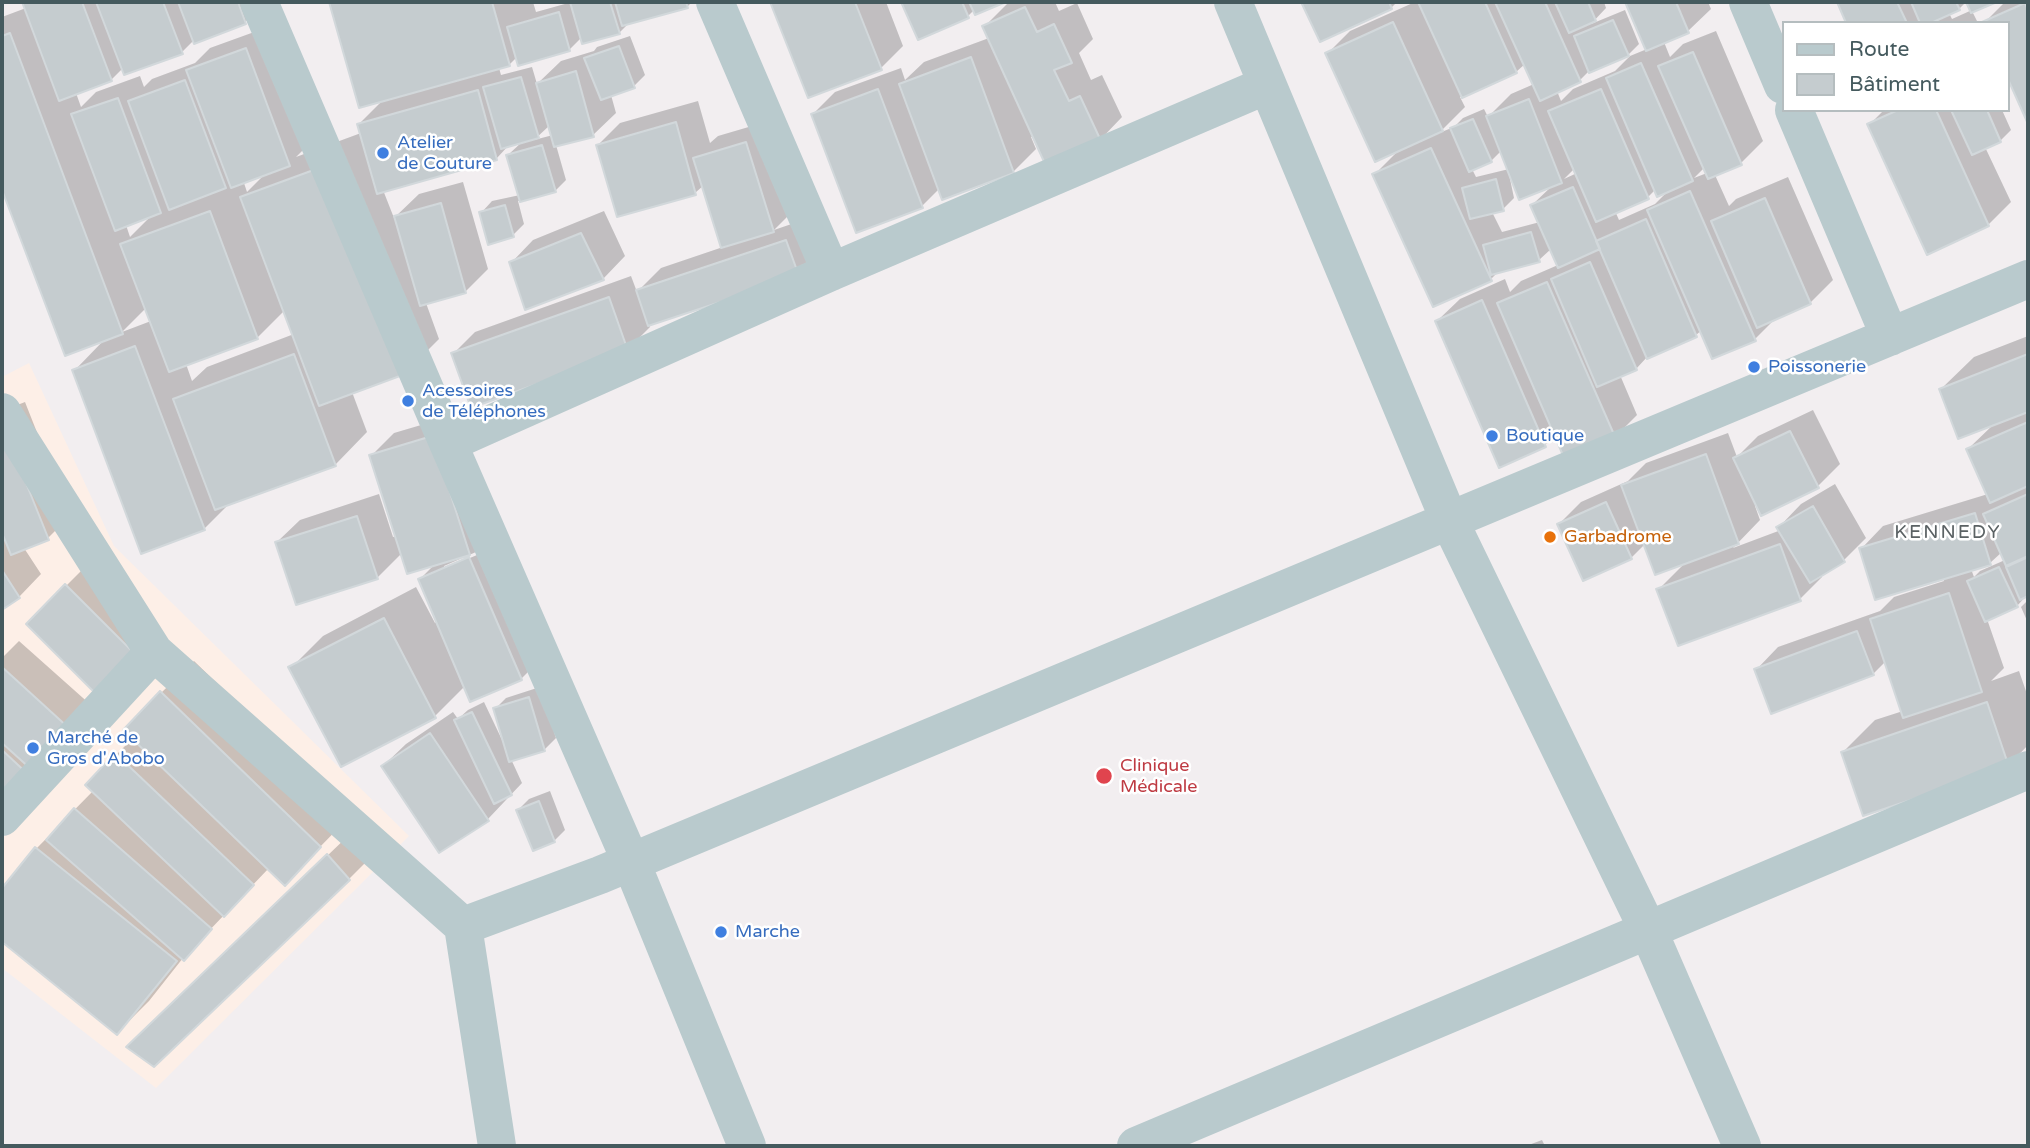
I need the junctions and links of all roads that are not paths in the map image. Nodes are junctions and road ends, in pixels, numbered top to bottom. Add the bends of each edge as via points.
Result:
1 (259, 2) edge
2 (715, 2) edge
3 (1233, 2) edge
4 (1748, 2) edge
5 (1782, 83) edge
6 (1266, 85) junction
7 (1795, 112) edge
8 (831, 272) junction
9 (2028, 279) edge
10 (1890, 337) junction
11 (2, 412) edge
12 (448, 443) junction
13 (1450, 522) junction
14 (155, 652) junction
15 (2028, 771) edge
16 (2, 817) edge
17 (631, 862) junction
18 (463, 926) junction
19 (1649, 932) junction
20 (497, 1146) edge
21 (747, 1146) edge
22 (1136, 1146) edge
23 (1741, 1146) edge

1 - 12 street
2 - 8 street
3 - 6 street
4 - 5 street
6 - 8 street
6 - 13 street
7 - 10 street
8 - 12 street
9 - 10 street
10 - 13 street
11 - 14 street
12 - 17 street
13 - 17 street
13 - 19 street
14 - 16 street
14 - 18 street
15 - 19 street
17 - 18 street
17 - 21 street
18 - 20 street
19 - 22 street
19 - 23 street

